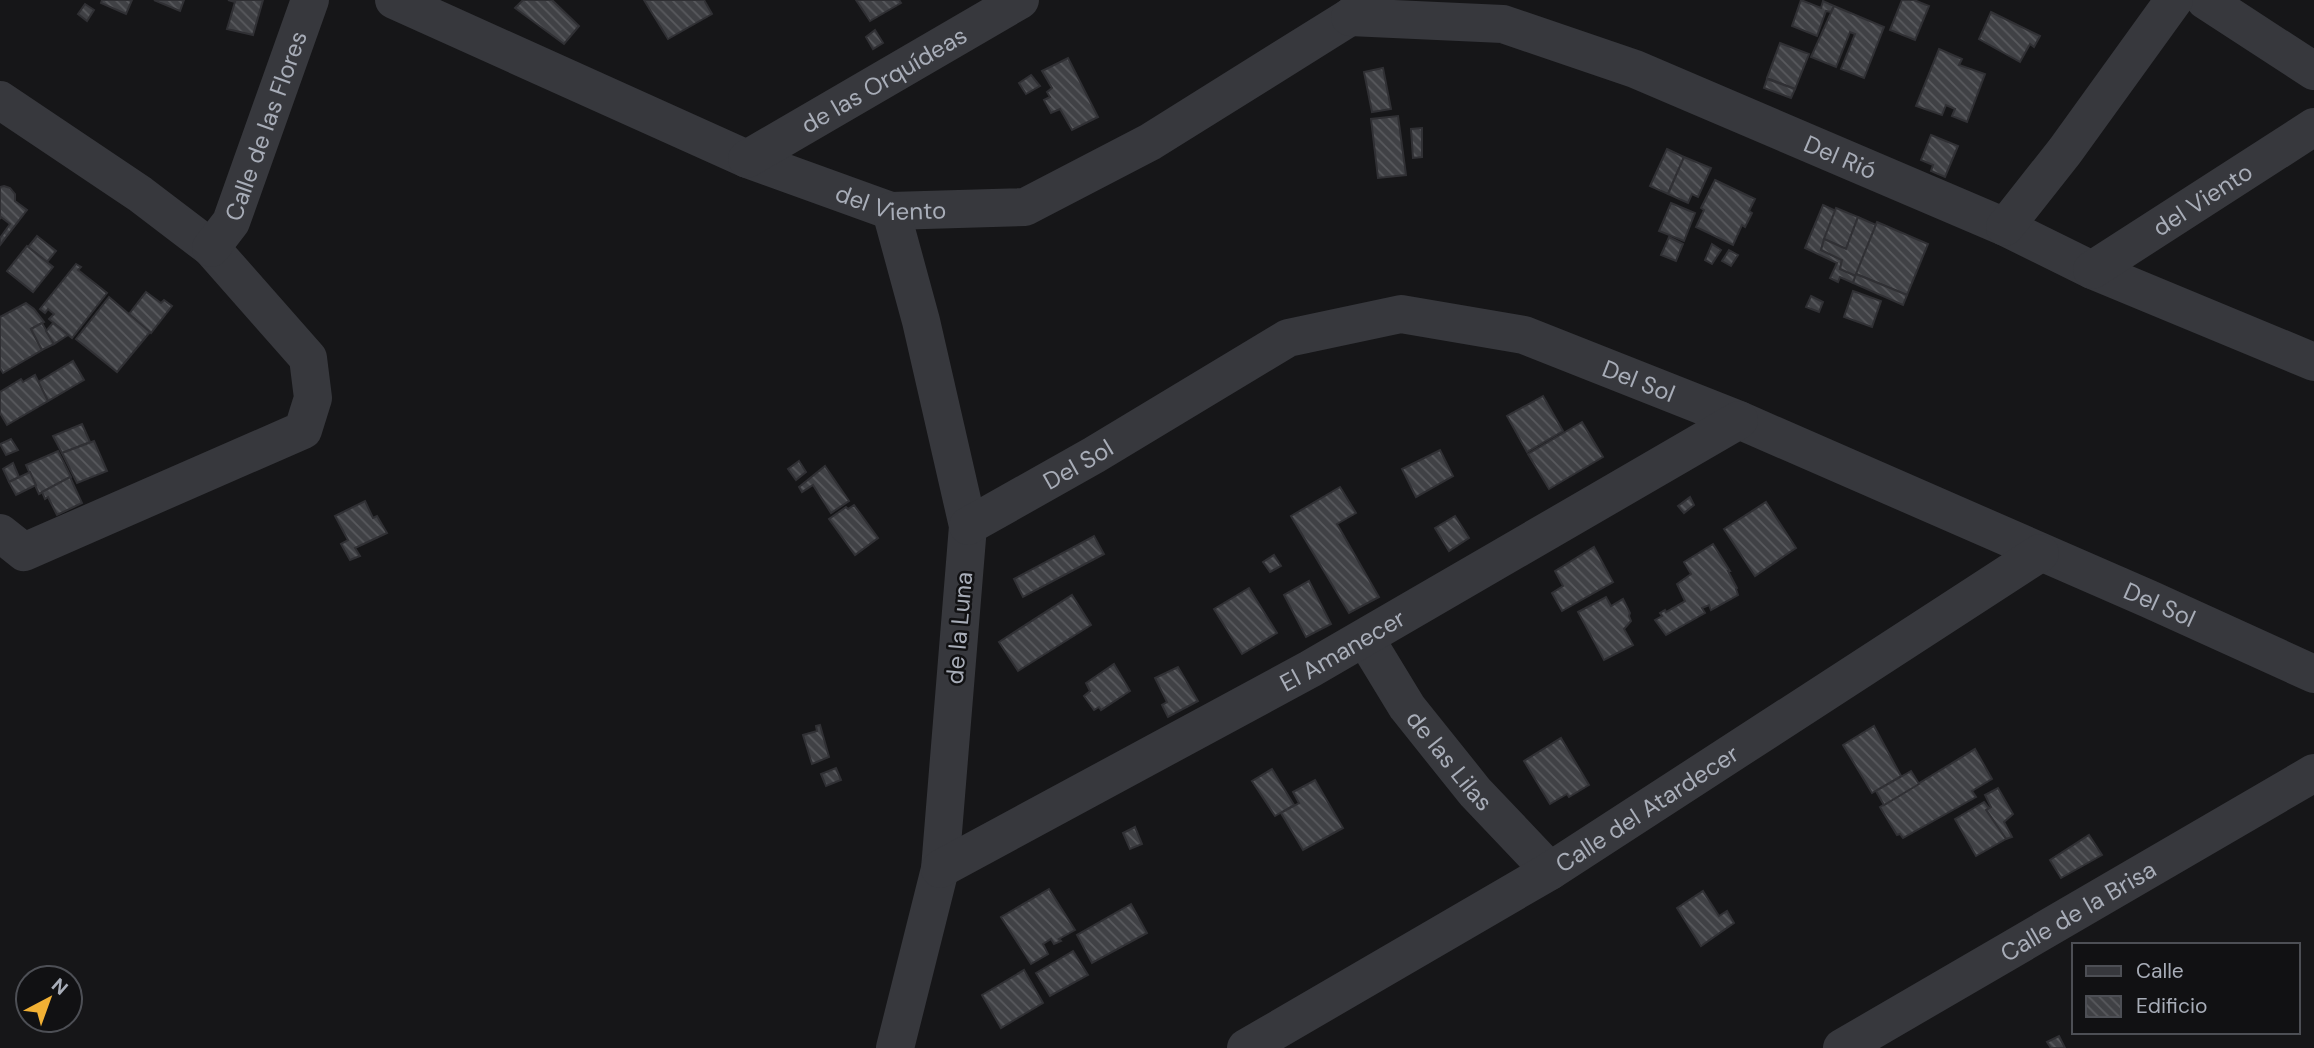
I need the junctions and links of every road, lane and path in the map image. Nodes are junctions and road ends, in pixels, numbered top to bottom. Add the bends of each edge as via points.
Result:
1 (310, 0) edge
2 (1020, 0) edge
3 (2174, 0) edge
4 (2205, 0) edge
5 (419, 4) edge
6 (1361, 8) edge
7 (2314, 71) edge
8 (0, 100) edge
9 (2314, 127) edge
10 (747, 159) junction
11 (891, 211) junction
12 (2005, 227) junction
13 (211, 248) junction
14 (2092, 270) junction
15 (2314, 362) edge
16 (1739, 420) junction
17 (968, 526) junction
18 (0, 533) edge
19 (2040, 553) junction
20 (1365, 638) junction
21 (2314, 674) edge
22 (2314, 773) edge
23 (940, 869) junction
24 (1550, 871) junction
25 (895, 1048) edge
26 (1246, 1048) edge
27 (1842, 1048) edge

1 - 13 street, Calle de las Flores via 231,222
2 - 10 street, de las Orquídeas
3 - 12 street
4 - 7 street
5 - 10 street, del Viento
6 - 11 street, del Viento via 1150,142 1025,207
6 - 12 street, Del Rió via 1503,24 1635,69
8 - 13 street
9 - 14 street, del Viento
10 - 11 street, del Viento
11 - 17 street, de la Luna
12 - 14 street, Del Rió
13 - 18 street via 308,358 313,398 303,430 24,552
14 - 15 street, Del Rió
16 - 17 street, Del Sol via 1524,335 1401,314 1288,338
16 - 19 street, Del Sol
16 - 20 street, El Amanecer
17 - 23 street, de la Luna
19 - 21 street, Del Sol
19 - 24 street, Calle del Atardecer
20 - 23 street, El Amanecer
20 - 24 street, de las Lilas via 1416,718 1475,792
22 - 27 street, Calle de la Brisa
23 - 25 street, de la Luna
24 - 26 street, Calle del Atardecer

